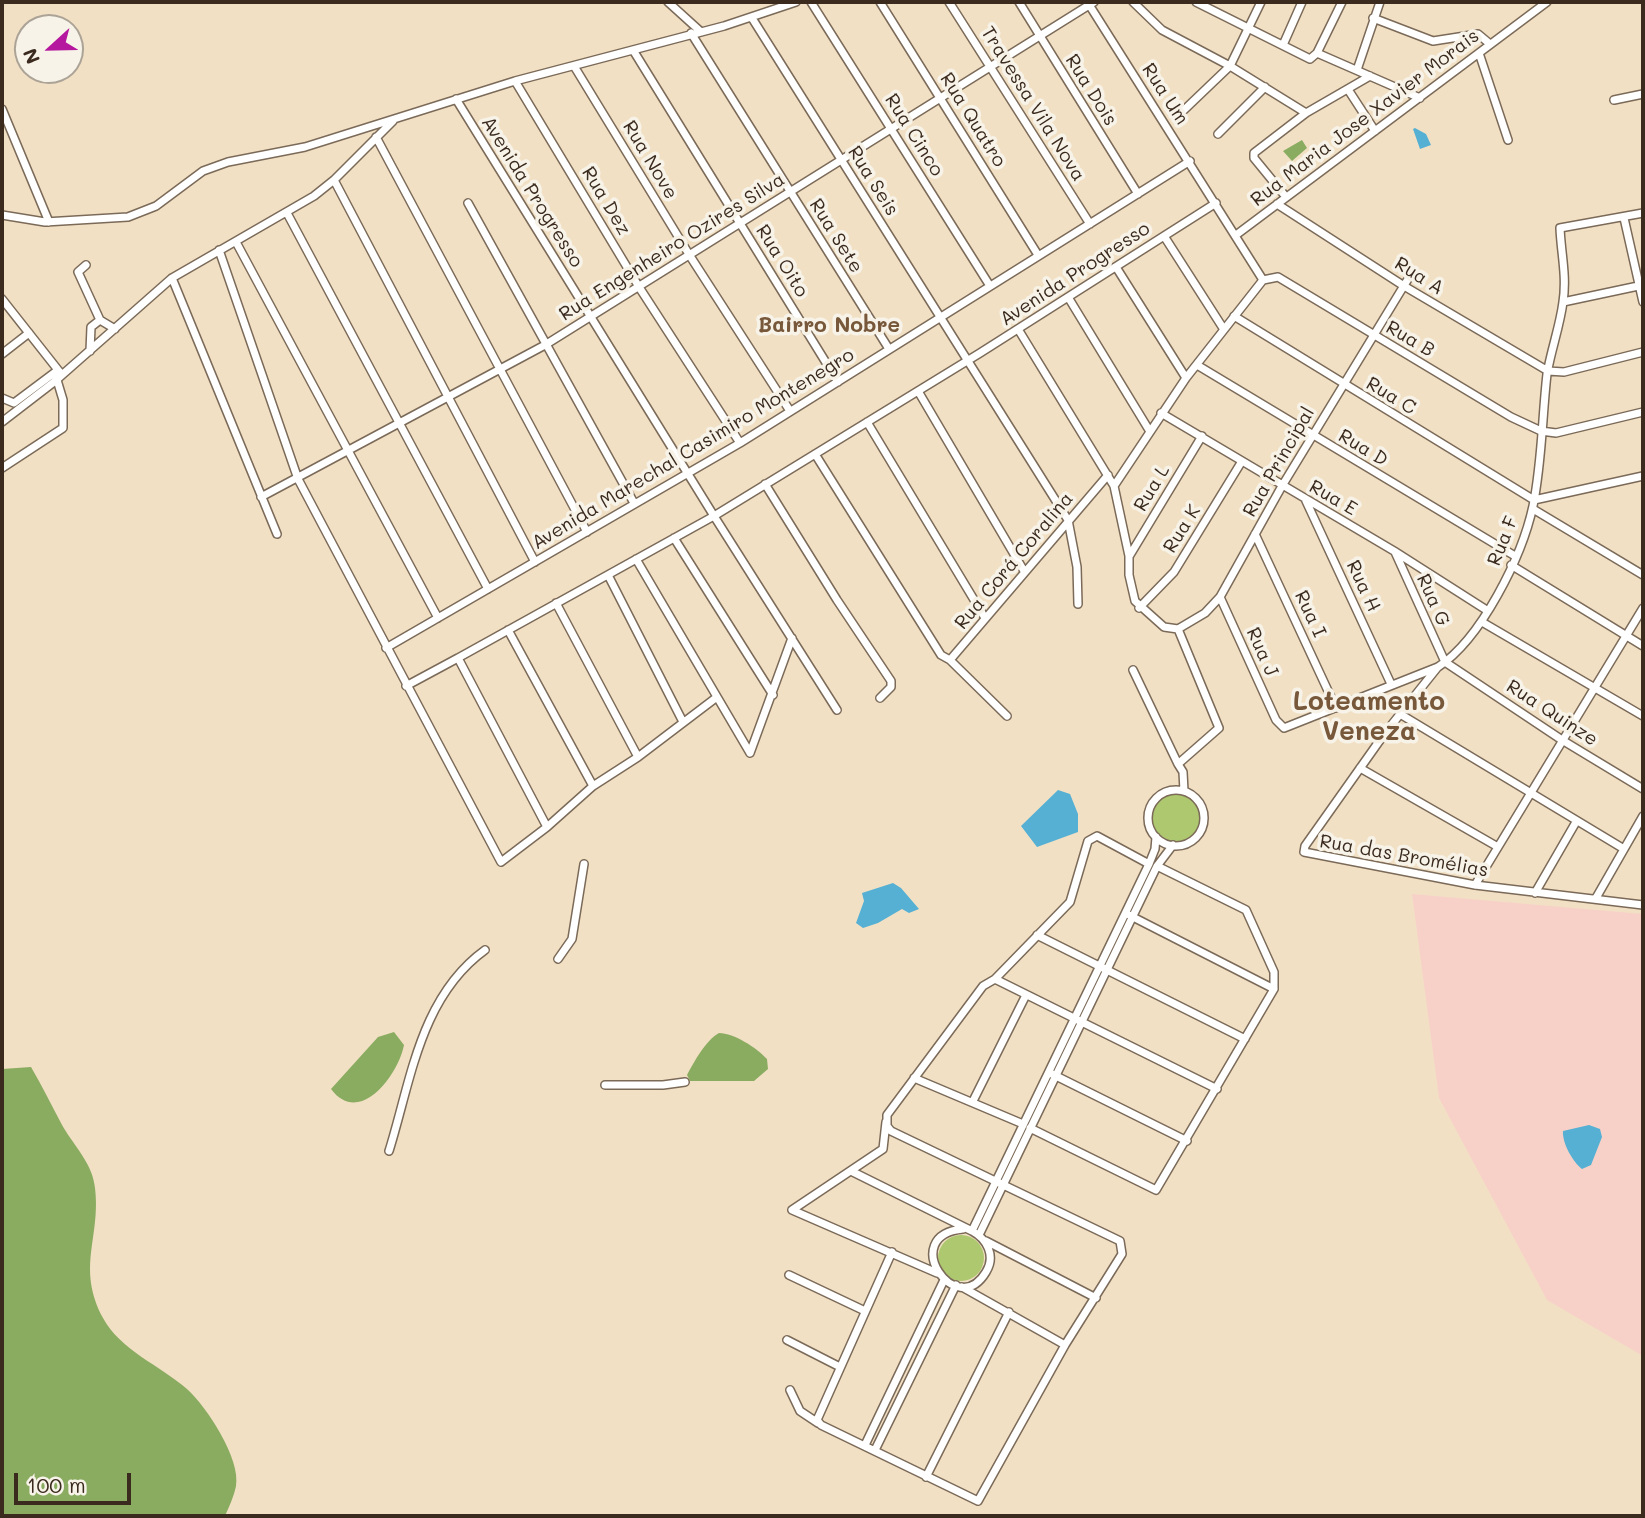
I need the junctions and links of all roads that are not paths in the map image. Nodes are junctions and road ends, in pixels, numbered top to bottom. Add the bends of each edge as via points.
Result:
1 (668, 2) edge
2 (793, 2) edge
3 (811, 2) edge
4 (880, 2) edge
5 (949, 2) edge
6 (1019, 2) edge
7 (1196, 2) edge
8 (1261, 2) edge
9 (1302, 2) edge
10 (1342, 2) edge
11 (1380, 2) edge
12 (1547, 2) edge
13 (1090, 3) edge
14 (1136, 3) edge
15 (752, 18) junction
16 (1373, 19) junction
17 (1249, 28) junction
18 (700, 31) junction
19 (691, 33) junction
20 (1040, 36) junction
21 (1490, 44) junction
22 (1283, 45) junction
23 (632, 50) junction
24 (1317, 53) junction
25 (1479, 53) junction
26 (574, 66) junction
27 (1230, 66) junction
28 (991, 67) junction
29 (1357, 70) junction
30 (1370, 76) junction
31 (515, 81) junction
32 (1265, 87) junction
33 (1349, 91) junction
34 (1643, 94) edge
35 (941, 98) junction
36 (456, 99) junction
37 (1420, 99) junction
38 (1614, 100) dead end
39 (2, 109) edge
40 (1184, 110) dead end
41 (1306, 113) junction
42 (396, 118) junction
43 (892, 130) junction
44 (1375, 131) junction
45 (1218, 134) dead end
46 (376, 137) junction
47 (1508, 139) dead end
48 (842, 160) junction
49 (1190, 162) junction
50 (334, 180) junction
51 (790, 192) junction
52 (1138, 194) junction
53 (1286, 197) junction
54 (468, 203) dead end
55 (1216, 203) junction
56 (1277, 204) junction
57 (287, 213) junction
58 (1643, 213) edge
59 (2, 215) edge
60 (1624, 218) junction
61 (49, 222) junction
62 (740, 223) junction
63 (1090, 224) junction
64 (1236, 235) junction
65 (1164, 236) junction
66 (236, 242) junction
67 (219, 250) junction
68 (1038, 255) junction
69 (690, 256) junction
70 (86, 265) dead end
71 (1116, 267) junction
72 (172, 278) junction
73 (1264, 280) junction
74 (1406, 283) junction
75 (990, 286) junction
76 (1642, 286) edge
77 (639, 287) junction
78 (1068, 297) junction
79 (2, 299) edge
80 (1563, 302) junction
81 (1643, 302) edge
82 (591, 316) junction
83 (1234, 316) junction
84 (939, 317) junction
85 (100, 320) junction
86 (115, 328) junction
87 (1223, 328) junction
88 (1018, 329) junction
89 (29, 333) junction
90 (1373, 336) junction
91 (545, 345) junction
92 (889, 349) junction
93 (90, 351) junction
94 (1643, 352) edge
95 (2, 354) edge
96 (967, 362) junction
97 (1197, 365) junction
98 (1548, 371) junction
99 (500, 372) junction
100 (59, 375) junction
101 (1186, 378) junction
102 (838, 382) junction
103 (1343, 385) junction
104 (918, 391) junction
105 (2, 398) edge
106 (449, 399) junction
107 (790, 411) junction
108 (1643, 412) edge
109 (1161, 413) junction
110 (2, 422) edge
111 (867, 422) junction
112 (398, 424) junction
113 (1149, 430) junction
114 (1541, 431) junction
115 (1202, 436) junction
116 (1312, 436) junction
117 (740, 443) junction
118 (347, 453) junction
119 (815, 454) junction
120 (1242, 461) junction
121 (2, 468) edge
122 (688, 474) junction
123 (1108, 475) junction
124 (1643, 476) edge
125 (298, 478) junction
126 (765, 484) junction
127 (1114, 486) junction
128 (1282, 486) junction
129 (261, 497) junction
130 (1534, 500) junction
131 (1306, 501) junction
132 (634, 503) junction
133 (1532, 509) junction
134 (714, 516) junction
135 (1068, 520) junction
136 (587, 532) junction
137 (277, 534) dead end
138 (1255, 534) junction
139 (674, 538) junction
140 (1394, 551) junction
141 (1129, 556) junction
142 (1515, 556) junction
143 (636, 559) junction
144 (535, 562) junction
145 (1511, 565) junction
146 (1024, 571) junction
147 (608, 575) junction
148 (1643, 575) edge
149 (488, 589) junction
150 (1220, 597) junction
151 (556, 603) junction
152 (1077, 604) dead end
153 (1139, 608) junction
154 (1643, 608) edge
155 (1488, 611) junction
156 (438, 618) junction
157 (985, 618) junction
158 (1482, 621) junction
159 (1178, 629) junction
160 (508, 630) junction
161 (1626, 636) junction
162 (792, 638) junction
163 (1643, 646) edge
164 (386, 648) junction
165 (458, 657) junction
166 (950, 660) junction
167 (1445, 662) junction
168 (1438, 667) junction
169 (1133, 670) dead end
170 (1391, 684) junction
171 (406, 686) junction
172 (1594, 688) junction
173 (773, 695) junction
174 (718, 697) junction
175 (880, 698) dead end
176 (1336, 708) junction
177 (838, 710) dead end
178 (1399, 714) junction
179 (1007, 716) dead end
180 (1643, 716) edge
181 (1276, 720) joint
182 (683, 722) junction
183 (1562, 740) junction
184 (638, 757) junction
185 (1178, 764) junction
186 (1360, 768) junction
187 (593, 786) junction
188 (1643, 789) edge
189 (1184, 791) junction
190 (1531, 792) junction
191 (1643, 816) edge
192 (1576, 822) junction
193 (547, 827) junction
194 (1156, 836) junction
195 (1172, 845) junction
196 (1498, 847) junction
197 (1624, 849) junction
198 (584, 864) dead end
199 (1153, 865) junction
200 (1475, 885) junction
201 (1535, 893) junction
202 (1596, 898) junction
203 (1643, 905) edge
204 (1129, 915) junction
205 (1037, 934) junction
206 (485, 950) dead end
207 (558, 959) dead end
208 (1103, 968) junction
209 (995, 979) junction
210 (1274, 989) junction
211 (1026, 995) junction
212 (1078, 1020) junction
213 (1245, 1039) junction
214 (1052, 1074) junction
215 (914, 1078) junction
216 (685, 1082) dead end
217 (605, 1084) dead end
218 (1217, 1089) junction
219 (973, 1101) junction
220 (886, 1120) junction
221 (1027, 1126) junction
222 (1187, 1141) junction
223 (389, 1151) dead end
224 (853, 1172) junction
225 (1000, 1181) junction
226 (963, 1229) junction
227 (975, 1233) junction
228 (985, 1241) junction
229 (892, 1252) junction
230 (938, 1273) junction
231 (789, 1275) dead end
232 (944, 1280) junction
233 (958, 1286) junction
234 (1096, 1298) junction
235 (865, 1311) junction
236 (1009, 1312) junction
237 (787, 1340) dead end
238 (1065, 1345) junction
239 (840, 1367) junction
240 (790, 1390) dead end
241 (819, 1423) junction
242 (865, 1445) junction
243 (875, 1450) junction
244 (926, 1477) junction

1 - 18 street
2 - 15 street
3 - 43 street, Rua Cinco
4 - 35 street, Rua Quatro
5 - 28 street, Travessa Vila Nova
6 - 20 street, Rua Dois
7 - 17 street
8 - 17 street
9 - 22 street
10 - 24 street
11 - 16 street
12 - 21 street, Rua Maria Jose Xavier Morais
13 - 20 street, Rua Engenheiro Ozires Silva
13 - 49 street, Rua Um
14 - 27 street via 1162,30
15 - 18 street
15 - 48 street, Rua Seis
16 - 21 street via 1433,41 1478,34
16 - 29 street
17 - 22 street
17 - 27 street
18 - 19 street
19 - 23 street
19 - 51 street, Rua Sete
20 - 28 street, Rua Engenheiro Ozires Silva
20 - 52 street, Rua Dois
21 - 25 street, Rua Maria Jose Xavier Morais
22 - 24 street via 1309,59
23 - 26 street
23 - 62 street, Rua Oito
24 - 29 street
25 - 37 street, Rua Maria Jose Xavier Morais
25 - 47 street
26 - 31 street
26 - 69 street, Rua Nove
27 - 32 street
27 - 40 street
28 - 35 street, Rua Engenheiro Ozires Silva
28 - 63 street, Travessa Vila Nova
29 - 30 street
30 - 33 street
30 - 37 street
31 - 36 street
31 - 77 street, Rua Dez
32 - 41 street
32 - 45 street
33 - 41 street
33 - 44 street
34 - 38 street
35 - 43 street, Rua Engenheiro Ozires Silva
35 - 68 street, Rua Quatro
36 - 42 street
36 - 82 street, Avenida Progresso
37 - 44 street, Rua Maria Jose Xavier Morais
39 - 61 street
41 - 53 street via 1254,155
42 - 46 street
42 - 61 street via 305,147 203,171 143,213 97,221
43 - 48 street, Rua Engenheiro Ozires Silva
43 - 75 street, Rua Cinco
44 - 53 street, Rua Maria Jose Xavier Morais
46 - 50 street
46 - 99 street
48 - 51 street, Rua Engenheiro Ozires Silva
48 - 84 street, Rua Seis
49 - 52 street, Avenida Marechal Casimiro Montenegro
49 - 55 street, Rua Um
50 - 57 street
50 - 106 street
51 - 62 street, Rua Engenheiro Ozires Silva
51 - 92 street, Rua Sete
52 - 63 street, Avenida Marechal Casimiro Montenegro
53 - 56 street, Rua Maria Jose Xavier Morais
54 - 91 street
55 - 64 street, Rua Um
55 - 65 street, Avenida Progresso
56 - 64 street, Rua Maria Jose Xavier Morais
56 - 74 street, Rua A
57 - 66 street
57 - 112 street
58 - 60 street
59 - 61 street
60 - 76 street
60 - 80 street, Rua F via 1560,228 1565,264
62 - 69 street, Rua Engenheiro Ozires Silva
62 - 102 street, Rua Oito
63 - 68 street, Avenida Marechal Casimiro Montenegro
64 - 73 street
65 - 71 street, Avenida Progresso
65 - 87 street
66 - 67 street
66 - 118 street
67 - 72 street
67 - 125 street
68 - 75 street, Avenida Marechal Casimiro Montenegro
69 - 77 street, Rua Engenheiro Ozires Silva
69 - 107 street, Rua Nove
70 - 85 street via 78,272
71 - 78 street, Avenida Progresso
71 - 101 street
72 - 86 street
72 - 129 street
73 - 83 street
73 - 90 street, Rua B via 1278,277
74 - 90 street, Rua Principal
74 - 98 street, Rua A
75 - 84 street, Avenida Marechal Casimiro Montenegro
76 - 80 street
76 - 81 street
77 - 82 street, Rua Engenheiro Ozires Silva
77 - 117 street, Rua Dez
78 - 88 street, Avenida Progresso
78 - 113 street
79 - 89 street
80 - 98 street, Rua F
82 - 91 street, Rua Engenheiro Ozires Silva
82 - 122 street, Avenida Progresso
83 - 87 street
83 - 103 street, Rua C
84 - 92 street, Avenida Marechal Casimiro Montenegro
84 - 96 street, Rua Seis
85 - 86 street
85 - 93 street via 91,327
86 - 93 street
87 - 97 street
88 - 96 street, Avenida Progresso
88 - 123 street
89 - 95 street
89 - 100 street
90 - 103 street, Rua Principal
90 - 114 street, Rua B
91 - 99 street, Rua Engenheiro Ozires Silva
91 - 132 street
92 - 102 street, Avenida Marechal Casimiro Montenegro
93 - 100 street
94 - 98 street via 1564,372
96 - 104 street, Avenida Progresso
96 - 135 street, Rua Seis
97 - 101 street
97 - 116 street, Rua D
98 - 114 street, Rua F
99 - 106 street, Rua Engenheiro Ozires Silva
99 - 136 street
100 - 105 street via 14,403
100 - 110 street
100 - 121 street via 63,428
101 - 109 street
102 - 107 street, Avenida Marechal Casimiro Montenegro
103 - 116 street, Rua Principal
103 - 130 street, Rua C
104 - 111 street, Avenida Progresso
104 - 146 street
106 - 112 street, Rua Engenheiro Ozires Silva
106 - 144 street
107 - 117 street, Avenida Marechal Casimiro Montenegro
108 - 114 street via 1556,433
109 - 113 street
109 - 115 street, Rua E
111 - 119 street, Avenida Progresso
111 - 157 street
112 - 118 street, Rua Engenheiro Ozires Silva
112 - 149 street
113 - 127 street
114 - 130 street, Rua F
115 - 120 street, Rua E
115 - 141 street, Rua L
116 - 128 street, Rua Principal
116 - 142 street, Rua D
117 - 122 street, Avenida Marechal Casimiro Montenegro
118 - 125 street, Rua Engenheiro Ozires Silva
118 - 156 street
119 - 126 street, Avenida Progresso
119 - 166 street via 941,655
120 - 128 street, Rua E
120 - 153 street, Rua K via 1174,572
122 - 132 street, Avenida Marechal Casimiro Montenegro
122 - 134 street, Avenida Progresso
123 - 127 street
123 - 135 street, Rua Corá Coralina
124 - 130 street
125 - 129 street, Rua Engenheiro Ozires Silva
125 - 164 street
126 - 134 street, Avenida Progresso
126 - 175 street via 891,681
127 - 141 street
128 - 131 street, Rua E
128 - 138 street, Rua Principal
129 - 137 street
130 - 133 street, Rua F
131 - 140 street, Rua E
131 - 170 street, Rua H
132 - 136 street, Avenida Marechal Casimiro Montenegro
133 - 142 street, Rua F
133 - 148 street
134 - 139 street, Avenida Progresso
134 - 162 street, Avenida Progresso
135 - 146 street, Rua Corá Coralina
135 - 152 street via 1077,567
136 - 144 street, Avenida Marechal Casimiro Montenegro
138 - 150 street, Rua Principal
138 - 176 street, Rua I
139 - 143 street, Avenida Progresso
139 - 173 street
140 - 155 street, Rua E
140 - 167 street, Rua G
141 - 153 street via 1129,575
142 - 145 street, Rua F
143 - 147 street, Avenida Progresso
143 - 174 street
144 - 149 street, Avenida Marechal Casimiro Montenegro
145 - 155 street, Rua F
145 - 161 street
146 - 157 street, Rua Corá Coralina
147 - 151 street, Avenida Progresso
147 - 182 street
149 - 156 street, Avenida Marechal Casimiro Montenegro
150 - 159 street, Rua Principal via 1205,613
150 - 181 street, Rua J
151 - 160 street, Avenida Progresso
151 - 184 street
153 - 159 street via 1164,627
154 - 161 street
155 - 158 street, Rua F
156 - 164 street, Avenida Marechal Casimiro Montenegro
157 - 166 street, Rua Corá Coralina
158 - 167 street, Rua F via 1461,650
158 - 172 street
159 - 185 street via 1219,727
160 - 165 street, Avenida Progresso
160 - 187 street
161 - 163 street
161 - 172 street
162 - 173 street
162 - 177 street, Avenida Progresso
164 - 171 street
165 - 171 street, Avenida Progresso
165 - 193 street
166 - 179 street
167 - 168 street, Rua F
167 - 183 street, Rua Quinze
168 - 170 street, Rua F
168 - 178 street, Rua das Bromélias
169 - 185 street
170 - 176 street, Rua F
171 - 193 street via 498,859 507,859
172 - 180 street
172 - 183 street
173 - 174 street via 750,752
174 - 182 street
176 - 181 street, Rua F via 1288,728
178 - 186 street, Rua das Bromélias
178 - 190 street
182 - 184 street
183 - 188 street, Rua Quinze
183 - 190 street
184 - 187 street
185 - 189 street
186 - 196 street
186 - 200 street, Rua das Bromélias via 1304,852
187 - 193 street
189 - 194 street via 1170,790 1154,800 1148,819
189 - 195 street via 1202,807 1203,826 1191,841
190 - 192 street
190 - 196 street
191 - 197 street
192 - 197 street
192 - 201 street
194 - 195 street
194 - 199 street
195 - 199 street
196 - 200 street
197 - 202 street
198 - 207 street via 572,939
199 - 204 street
199 - 205 street via 1092,837 1075,893
199 - 210 street via 1247,910 1274,972
200 - 201 street, Rua das Bromélias
201 - 202 street, Rua das Bromélias
202 - 203 street, Rua das Bromélias
204 - 208 street
204 - 210 street
205 - 208 street
205 - 209 street
206 - 223 street via 467,965 429,1020 415,1053
208 - 212 street
208 - 213 street
209 - 211 street
209 - 215 street via 983,986
210 - 213 street
211 - 212 street
211 - 219 street
212 - 214 street
212 - 218 street
213 - 218 street
214 - 221 street
214 - 222 street
215 - 219 street
215 - 220 street
216 - 217 street
218 - 222 street
219 - 221 street
220 - 224 street via 883,1149
220 - 225 street via 891,1131
221 - 222 street via 1156,1190
221 - 225 street
224 - 226 street
224 - 229 street via 845,1172 792,1210
225 - 227 street
225 - 234 street via 1120,1241 1122,1254
226 - 227 street
226 - 230 street via 946,1233 935,1247
227 - 228 street
228 - 233 street via 990,1258 984,1275
228 - 234 street
229 - 230 street
229 - 235 street
230 - 232 street
231 - 235 street
232 - 233 street
232 - 242 street
233 - 236 street
233 - 243 street
234 - 238 street
235 - 239 street
236 - 238 street
236 - 244 street
237 - 239 street
238 - 244 street via 978,1501
239 - 241 street via 817,1413
240 - 241 street via 800,1410
241 - 242 street
242 - 243 street
243 - 244 street

